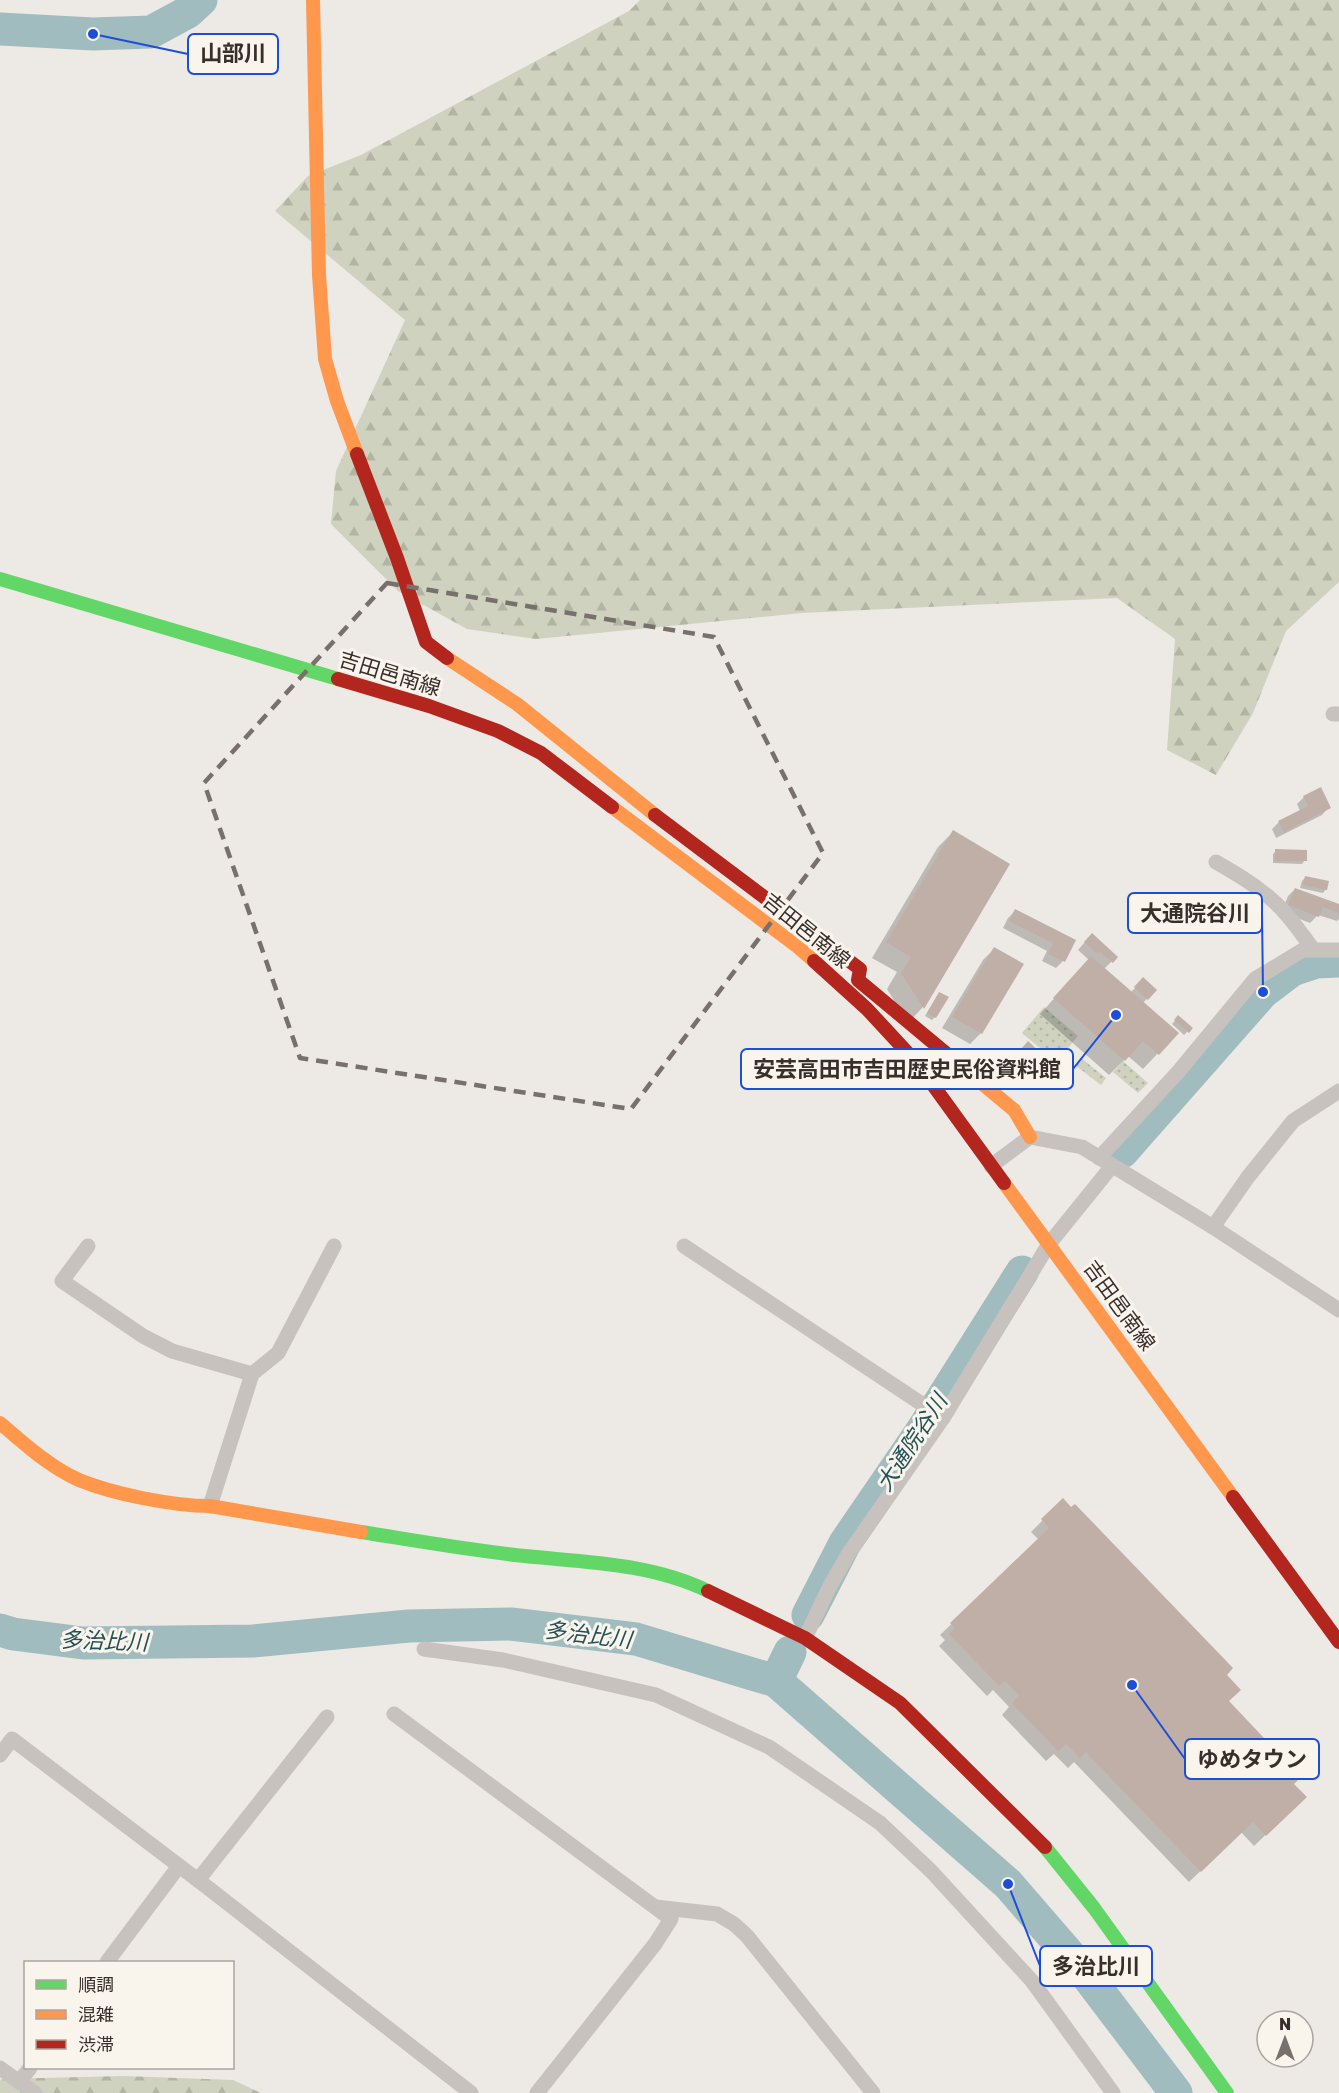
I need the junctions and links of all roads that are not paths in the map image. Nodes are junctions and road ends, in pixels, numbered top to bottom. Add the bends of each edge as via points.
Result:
1 (313, 0) edge
2 (0, 579) edge
3 (1216, 862) dead end
4 (1313, 949) junction
5 (1339, 950) edge
6 (1339, 1091) edge
7 (1030, 1137) junction
8 (1099, 1158) junction
9 (991, 1166) junction
10 (1113, 1166) junction
11 (1213, 1227) junction
12 (1049, 1244) junction
13 (88, 1246) dead end
14 (334, 1246) dead end
15 (684, 1246) dead end
16 (1339, 1310) edge
17 (252, 1374) junction
18 (943, 1418) junction
19 (0, 1423) edge
20 (210, 1506) junction
21 (805, 1638) junction
22 (1339, 1642) edge
23 (424, 1649) dead end
24 (394, 1714) dead end
25 (327, 1717) dead end
26 (0, 1755) edge
27 (179, 1866) junction
28 (198, 1880) junction
29 (656, 1907) junction
30 (108, 1961) edge
31 (0, 2068) edge
32 (29, 2069) edge
33 (19, 2082) junction
34 (35, 2093) edge
35 (471, 2093) edge
36 (537, 2093) edge
37 (873, 2093) edge
38 (1113, 2093) edge
39 (1227, 2093) edge

1 - 7 street via 319,275 325,359 426,642 517,704 662,820 860,969 858,980 1014,1110
2 - 9 street, 吉田邑南線 via 429,706 498,731 541,753 798,947 867,1009 917,1063
3 - 4 street via 1272,900
4 - 5 street
4 - 8 street via 1303,950 1256,979
6 - 11 street via 1293,1121
7 - 8 street via 1082,1147
7 - 9 street
8 - 10 street
9 - 12 street, 吉田邑南線
10 - 11 street
10 - 12 street
11 - 16 street
12 - 18 street
12 - 22 street, 吉田邑南線
13 - 17 street via 62,1281 172,1351
14 - 17 street via 278,1353
15 - 18 street
17 - 20 street
18 - 21 street via 849,1553
19 - 20 street via 77,1479 142,1497
20 - 21 street via 481,1551 647,1570 696,1585
21 - 39 street via 900,1703 1050,1852
23 - 38 street via 503,1660 656,1695 769,1747 880,1823 931,1871 1032,1982
24 - 29 street
25 - 28 street
26 - 27 street via 12,1739
27 - 28 street
27 - 30 street
28 - 35 street
29 - 36 street via 671,1919
29 - 37 street via 717,1914 734,1924
31 - 33 street
32 - 33 street
33 - 34 street

